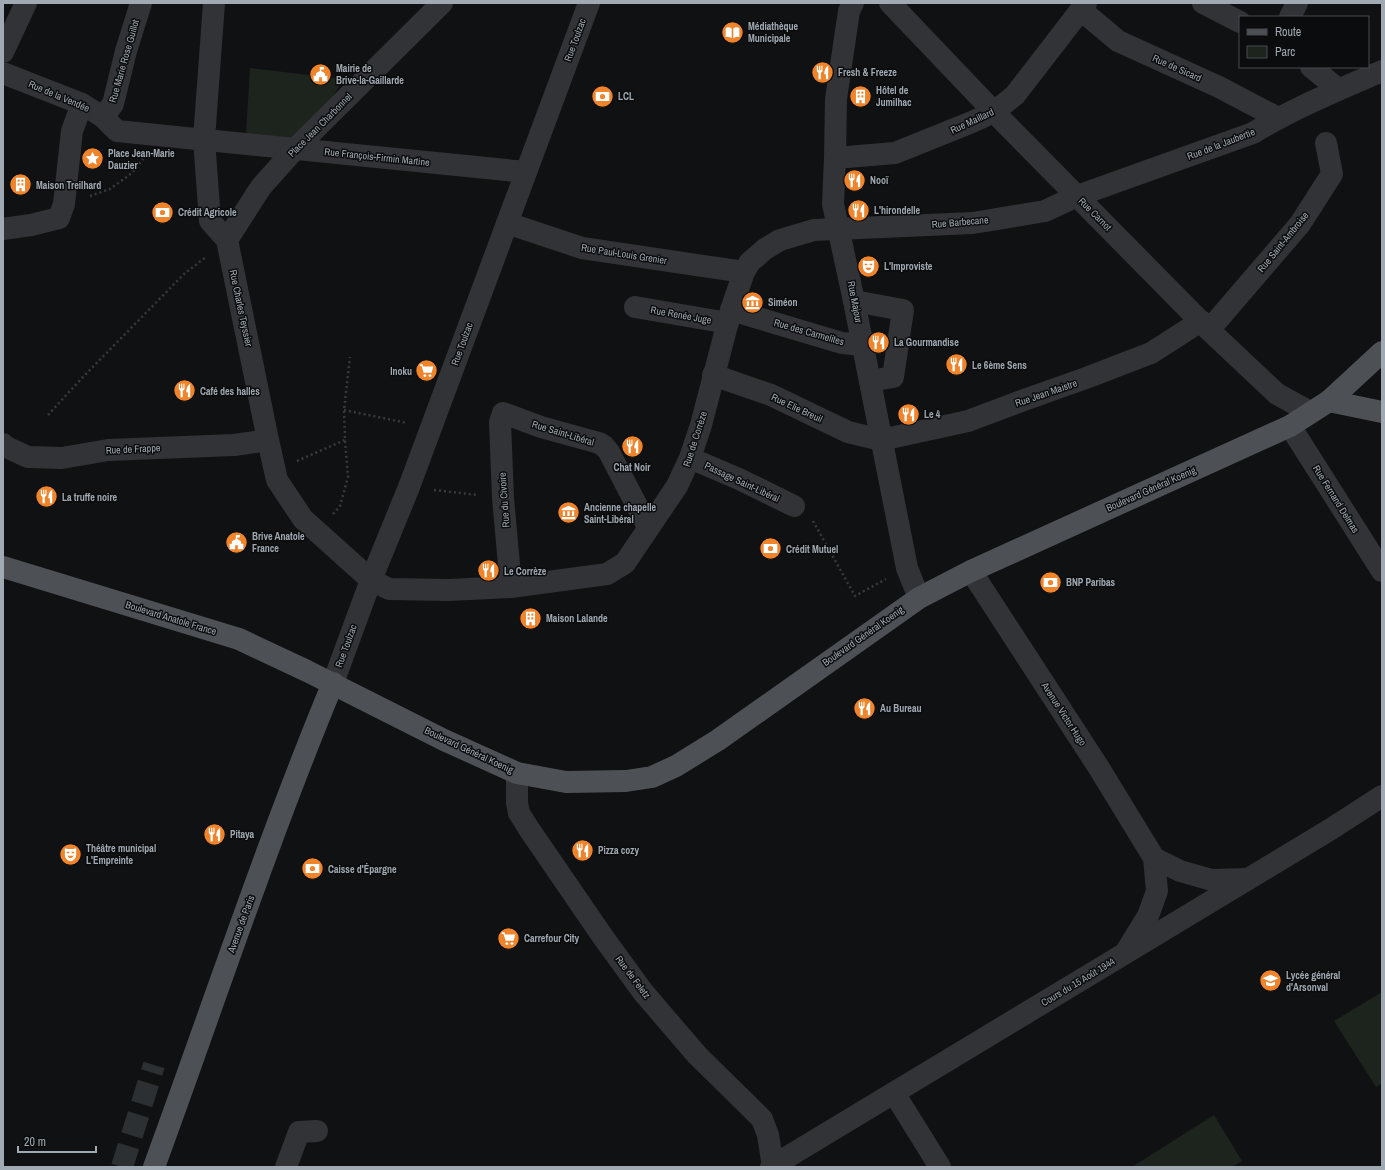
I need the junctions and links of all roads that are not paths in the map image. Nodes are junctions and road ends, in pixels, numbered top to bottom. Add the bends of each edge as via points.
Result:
1 (26, 3) edge
2 (141, 3) edge
3 (214, 3) edge
4 (589, 3) edge
5 (853, 3) edge
6 (890, 3) edge
7 (1203, 3) edge
8 (1297, 3) edge
9 (439, 4) edge
10 (1084, 6) edge
11 (1290, 16) edge
12 (1239, 21) edge
13 (3, 52) edge
14 (1312, 68) edge
15 (1382, 71) edge
16 (3, 73) edge
17 (1338, 89) junction
18 (82, 104) junction
19 (994, 112) junction
20 (102, 117) junction
21 (1278, 118) junction
22 (204, 138) junction
23 (1326, 143) dead end
24 (295, 149) junction
25 (835, 158) junction
26 (526, 172) junction
27 (1077, 196) junction
28 (507, 223) junction
29 (3, 229) edge
30 (840, 229) junction
31 (227, 240) junction
32 (744, 272) junction
33 (854, 301) junction
34 (635, 307) dead end
35 (730, 316) junction
36 (1205, 325) junction
37 (863, 345) junction
38 (1382, 352) edge
39 (713, 375) junction
40 (870, 381) junction
41 (1329, 401) junction
42 (1310, 412) junction
43 (1382, 412) edge
44 (503, 413) joint
45 (1290, 426) junction
46 (268, 440) junction
47 (881, 440) junction
48 (3, 444) edge
49 (690, 458) junction
50 (802, 512) road end
51 (648, 527) junction
52 (3, 566) edge
53 (971, 571) junction
54 (1382, 571) edge
55 (371, 580) junction
56 (511, 587) junction
57 (919, 598) junction
58 (333, 683) junction
59 (517, 773) junction
60 (1382, 796) edge
61 (1154, 858) junction
62 (1249, 879) junction
63 (1124, 954) junction
64 (894, 1093) junction
65 (317, 1131) dead end
66 (772, 1166) edge
67 (154, 1167) edge
68 (286, 1167) edge
69 (940, 1167) edge

1 - 13 street
2 - 20 street, Rue Marie Rose Guillot via 113,104
3 - 22 street
4 - 26 street, Rue Toulzac
5 - 25 street, Rue Majour via 836,99
6 - 19 street, Rue Carnot
7 - 12 street
8 - 11 street
9 - 24 street, Place Jean Charbonnel
10 - 19 street, Rue Maillard via 1015,94
10 - 21 street, Rue de Sicard via 1118,42 1220,87
14 - 17 street
15 - 17 street, Rue de la Jaubertie
16 - 18 street, Rue de la Vendée
17 - 21 street, Rue de la Jaubertie
18 - 20 street, Rue de la Vendée
18 - 29 street via 72,131 64,204 59,218 31,226
19 - 25 street, Rue Maillard via 895,152
19 - 27 street, Rue Carnot
20 - 22 street, Rue de la Vendée via 117,131
21 - 27 street, Rue de la Jaubertie via 1253,133
22 - 24 street, Rue François-Firmin Martine
22 - 31 street via 210,221
23 - 36 street, Rue Saint-Ambroise via 1332,174 1300,224
24 - 26 street, Rue François-Firmin Martine
24 - 31 street, Place Jean Charbonnel via 261,187
25 - 30 street, Rue Majour via 833,204
26 - 28 street, Rue Toulzac
27 - 30 street, Rue Barbecane via 1045,210 973,223
27 - 36 street, Rue Carnot
28 - 32 street, Rue Paul-Louis Grenier via 582,248
28 - 55 street, Rue Toulzac via 409,487
30 - 32 street, Rue de Corrèze via 814,230 780,240 750,262
30 - 33 street, Rue Majour
31 - 46 street, Rue Charles Teyssier
32 - 35 street, Rue de Corrèze
33 - 37 street, Rue Majour
33 - 40 street via 903,310 893,377
34 - 35 street, Rue Renée Juge
35 - 37 street, Rue des Carmelites via 842,343
35 - 39 street, Rue de Corrèze
36 - 42 street, Rue Carnot via 1277,394
36 - 47 street, Rue Jean Maistre via 1151,353 968,421
37 - 40 street, Rue Majour
38 - 41 main road, Boulevard Général Koenig
39 - 47 street, Rue Elie Breuil via 770,395 848,432
39 - 49 street, Rue de Corrèze
40 - 47 street, Rue Majour
41 - 42 main road, Boulevard Général Koenig
41 - 43 main road
42 - 45 main road, Boulevard Général Koenig
44 - 51 street, Rue Saint-Libéral via 604,446
44 - 56 street, Rue du Civoire via 500,422 502,498
45 - 53 main road, Boulevard Général Koenig
45 - 54 street, Rue Fernand Delmas
46 - 48 street, Rue de Frappe via 234,445 108,450 62,458 28,457
46 - 55 street, Rue Charles Teyssier via 277,480 303,519
47 - 57 street, Rue Majour via 908,568
49 - 50 street, Passage Saint-Libéral
49 - 51 street, Rue de Corrèze via 677,486
51 - 56 street, Rue de Corrèze via 625,563 607,574
52 - 58 main road, Boulevard Anatole France via 239,639
53 - 57 main road, Boulevard Général Koenig
53 - 61 street, Avenue Victor Hugo via 1099,768
55 - 56 street, Rue de Corrèze via 389,589
55 - 58 street, Rue Toulzac
57 - 59 main road, Boulevard Général Koenig via 718,740 676,766 652,777 626,781 566,782
58 - 59 main road, Boulevard Général Koenig via 444,740
58 - 67 main road, Avenue de Paris via 243,918
59 - 66 street, Rue de Feletz via 518,813 643,992 698,1055 762,1119 768,1136
60 - 62 street, Cours du 15 Août 1944
61 - 62 street via 1180,871 1212,880
61 - 63 street, Avenue Victor Hugo via 1158,891 1148,916
62 - 63 street, Cours du 15 Août 1944
63 - 64 street, Cours du 15 Août 1944
64 - 66 street, Cours du 15 Août 1944
64 - 69 street
65 - 68 street via 299,1132

